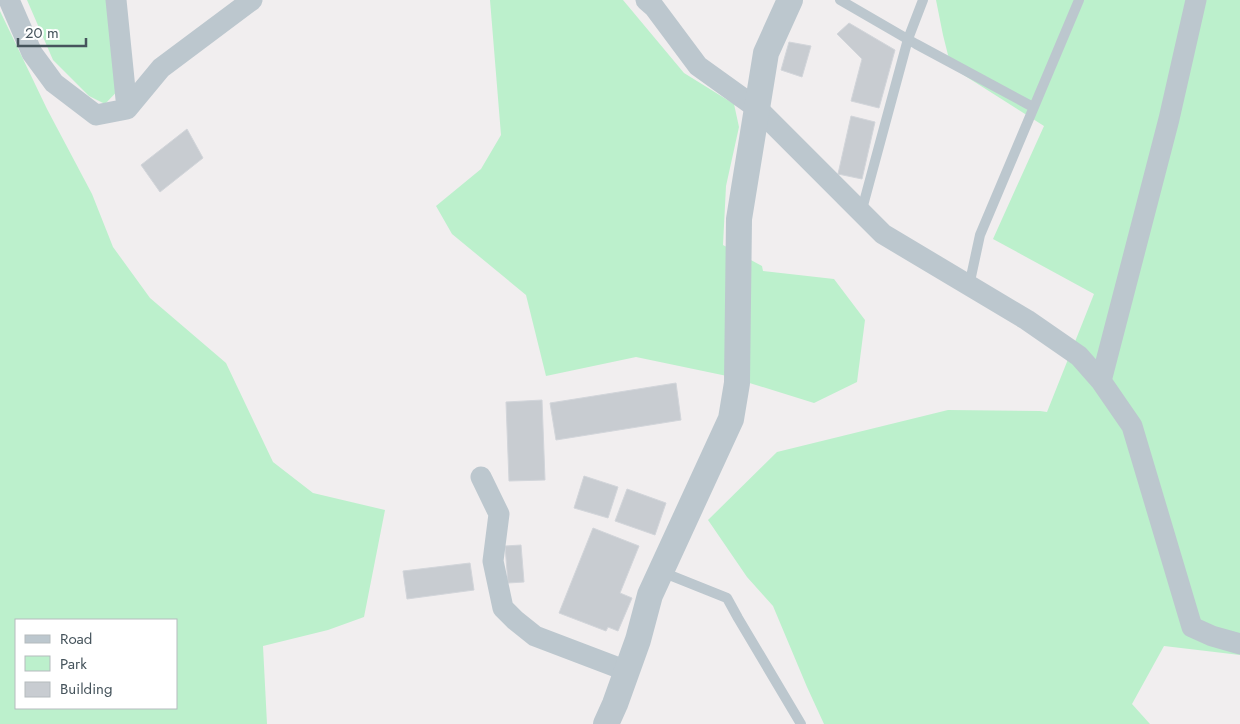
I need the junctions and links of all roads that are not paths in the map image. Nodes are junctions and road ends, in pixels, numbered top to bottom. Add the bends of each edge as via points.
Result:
1 (9, 0) edge
2 (116, 0) edge
3 (252, 0) edge
4 (646, 0) edge
5 (790, 0) edge
6 (840, 0) edge
7 (923, 0) edge
8 (1079, 0) edge
9 (1196, 0) edge
10 (908, 39) junction
11 (1033, 108) junction
12 (127, 109) junction
13 (758, 109) junction
14 (861, 214) junction
15 (969, 287) junction
16 (1101, 381) junction
17 (481, 477) dead end
18 (661, 572) junction
19 (1240, 644) edge
20 (627, 671) junction
21 (615, 717) edge
22 (801, 724) edge

1 - 12 street via 32,53 54,84 96,115
2 - 12 street
3 - 12 street via 161,68
4 - 13 street via 698,66
5 - 13 street via 766,53
6 - 10 lane
7 - 10 lane
8 - 11 lane
9 - 16 street via 1169,120
10 - 11 lane
10 - 14 lane
11 - 15 lane via 980,235
13 - 14 street
13 - 18 street via 739,219 736,383 731,419
14 - 15 street via 883,234
15 - 16 street via 1027,320 1079,356
16 - 19 street via 1132,426 1192,627
17 - 20 street via 499,514 493,561 503,608 535,636
18 - 20 street via 650,595
18 - 22 lane via 727,598
20 - 21 street

